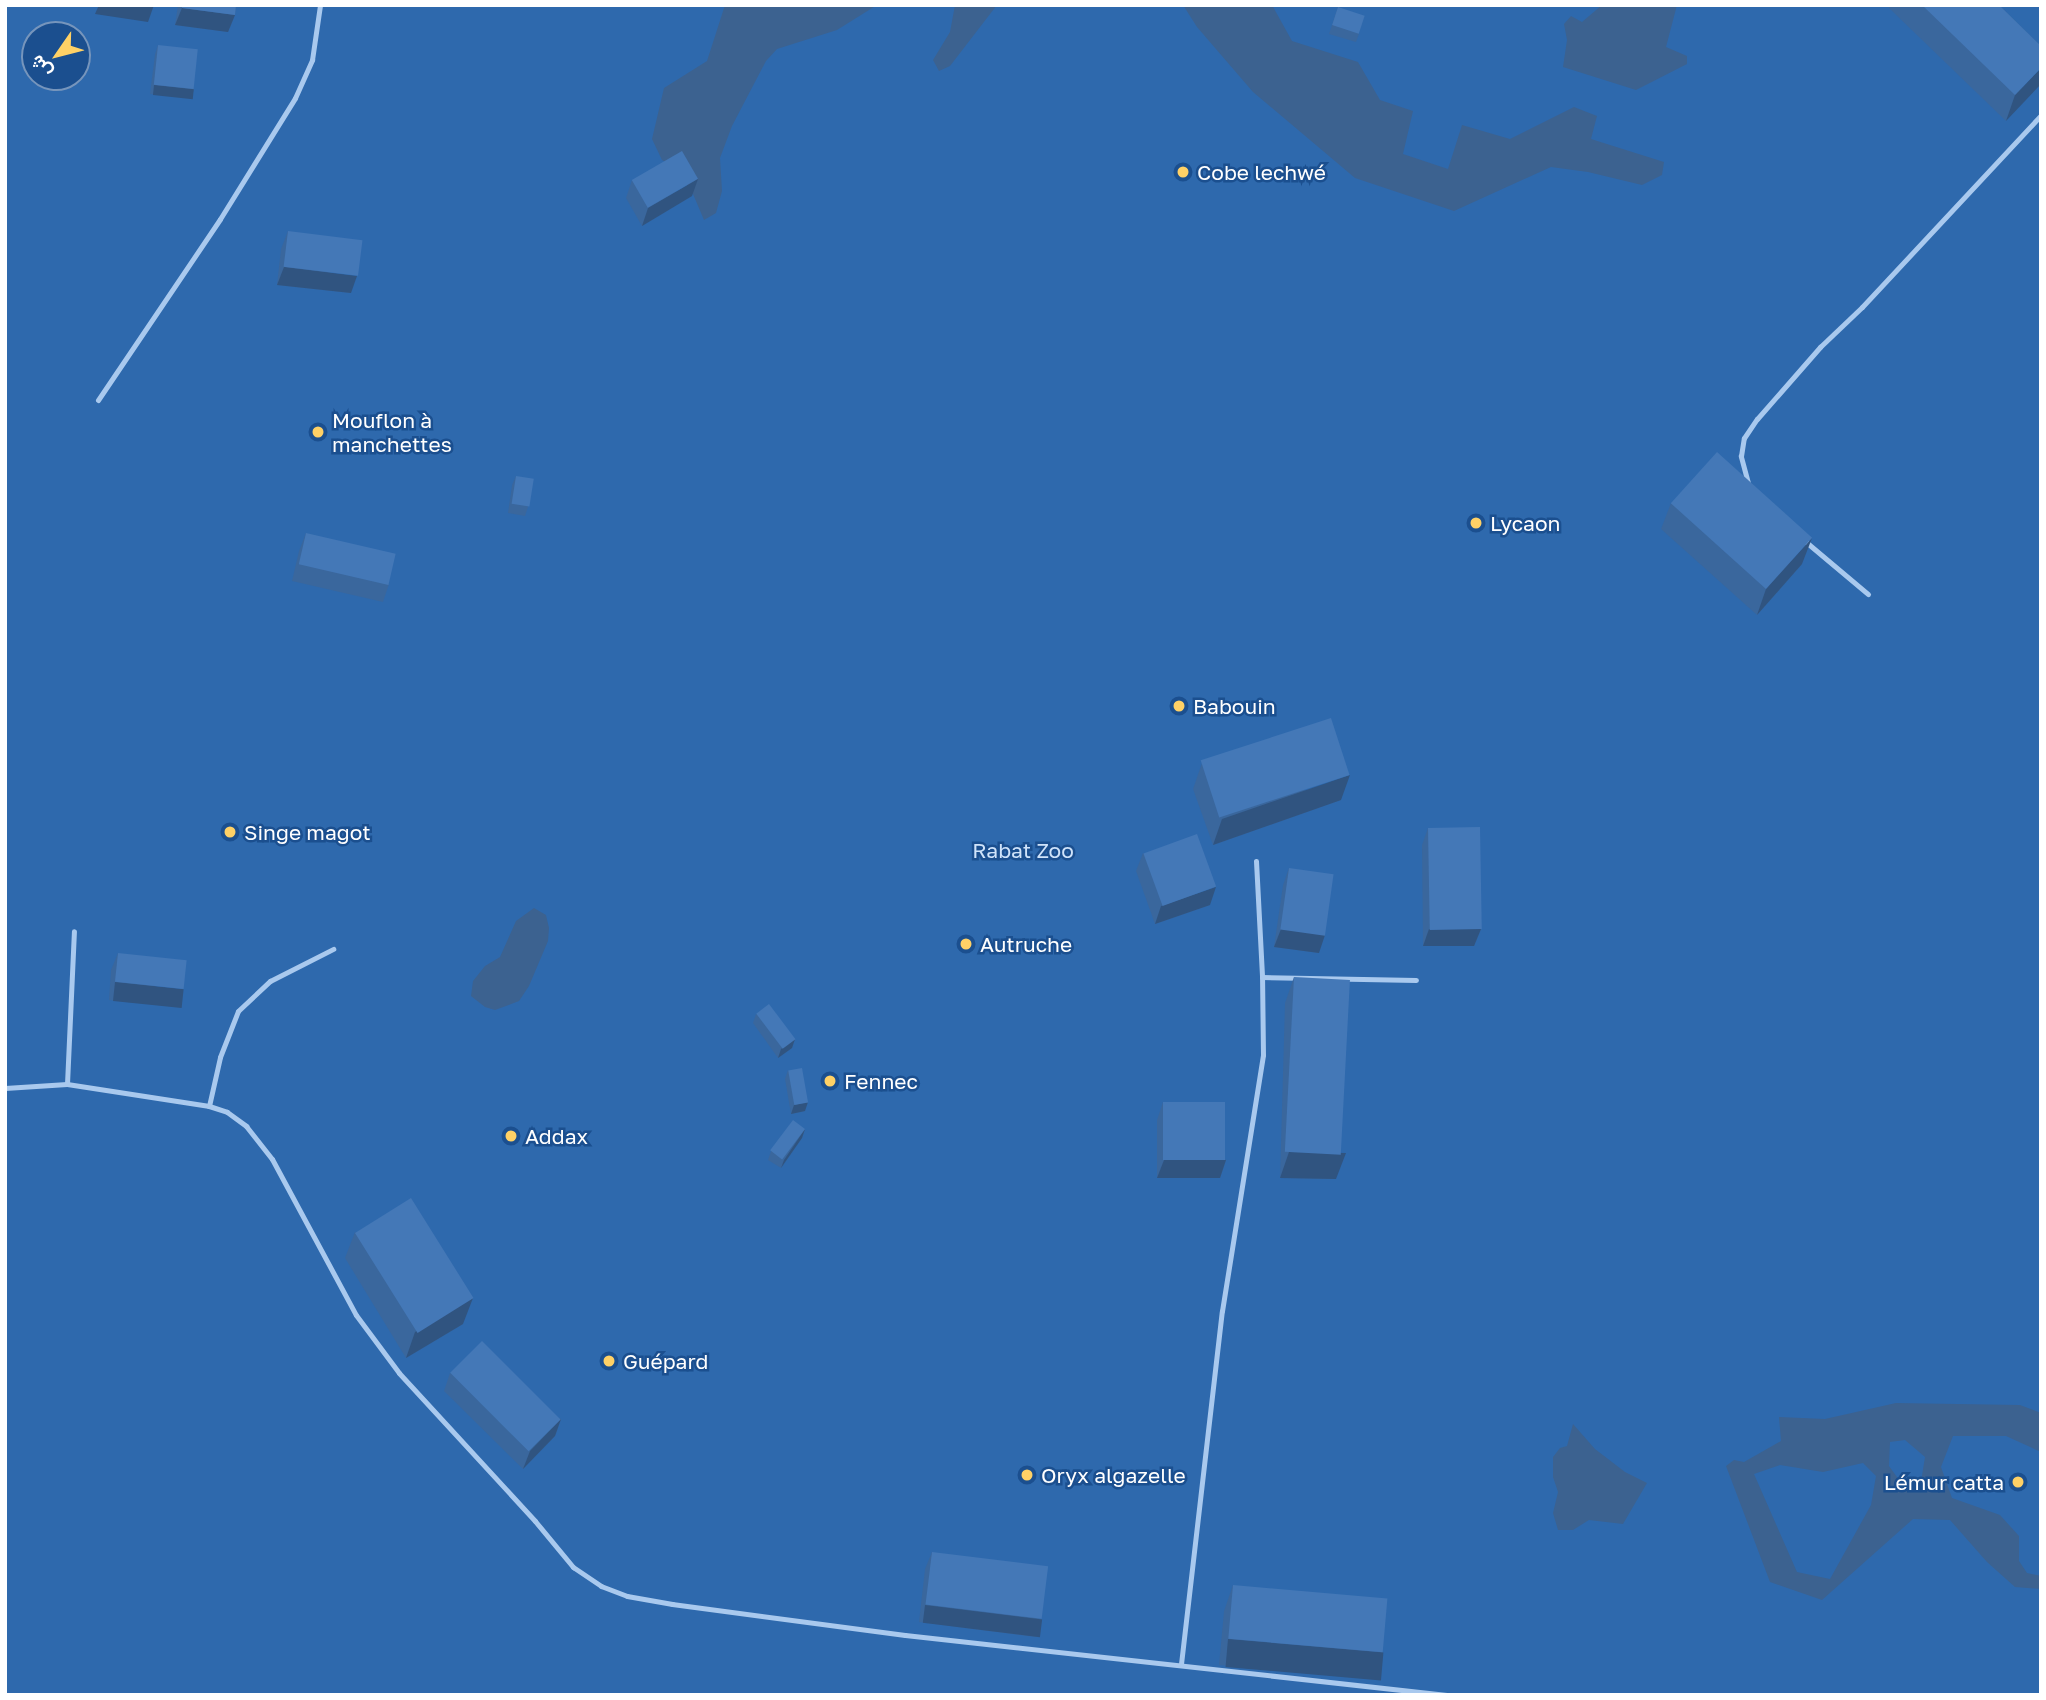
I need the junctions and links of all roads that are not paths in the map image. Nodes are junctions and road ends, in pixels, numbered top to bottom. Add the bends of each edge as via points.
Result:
1 (320, 5) edge
2 (2041, 115) edge
3 (98, 400) dead end
4 (1751, 487) edge
5 (1800, 537) edge
6 (1868, 594) dead end
7 (1256, 861) dead end
8 (74, 931) dead end
9 (333, 949) dead end
10 (1262, 977) junction
11 (1416, 980) dead end
12 (66, 1084) junction
13 (5, 1088) edge
14 (209, 1106) junction
15 (1181, 1664) junction
16 (1447, 1695) edge

1 - 3 lane via 312,60 295,98
2 - 4 lane via 1756,419 1744,438 1741,456
5 - 6 lane
7 - 10 lane
8 - 12 lane
9 - 14 lane via 270,981 238,1011 220,1057
10 - 11 lane
10 - 15 lane via 1263,1055 1222,1311
12 - 13 lane
12 - 14 lane
14 - 15 lane via 246,1126 265,1150 356,1315 399,1373 583,1576 628,1595 673,1604 905,1635
15 - 16 lane

